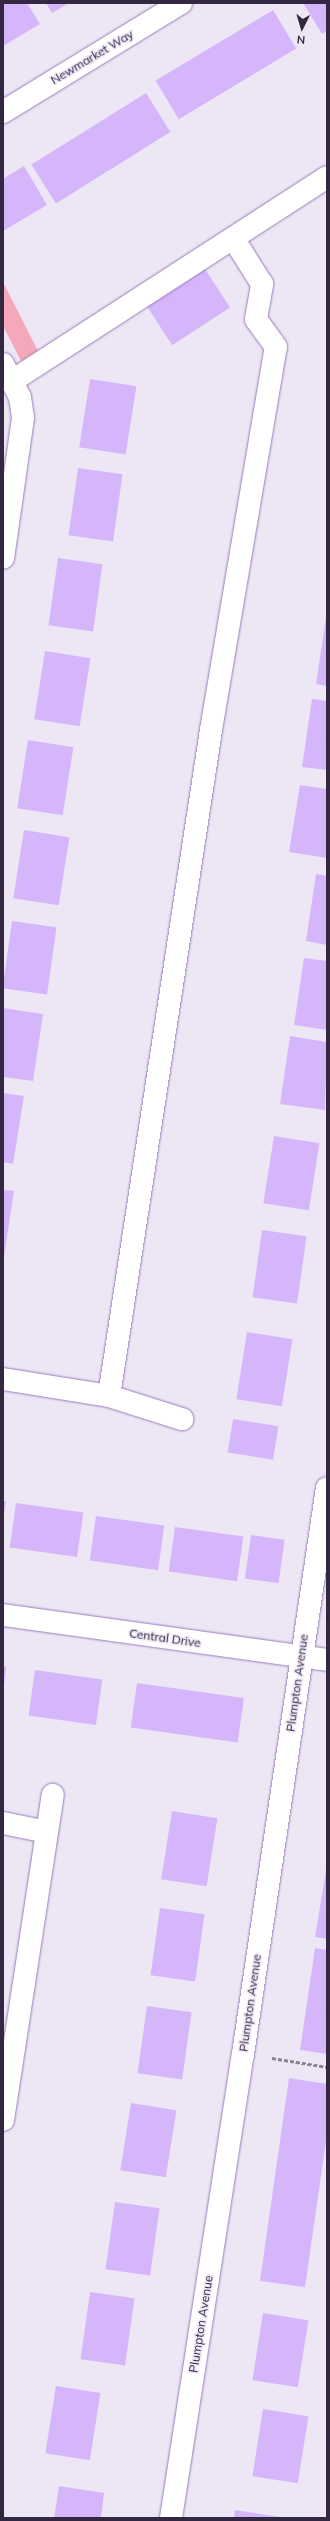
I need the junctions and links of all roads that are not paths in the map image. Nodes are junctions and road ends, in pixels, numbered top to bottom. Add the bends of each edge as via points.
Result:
1 (181, 3) edge
2 (3, 112) edge
3 (327, 177) edge
4 (233, 238) junction
5 (8, 372) edge
6 (3, 558) edge
7 (3, 1379) edge
8 (110, 1396) junction
9 (182, 1419) dead end
10 (327, 1488) edge
11 (3, 1615) edge
12 (300, 1657) junction
13 (327, 1660) edge
14 (53, 1795) dead end
15 (3, 1823) edge
16 (47, 1832) junction
17 (3, 2120) edge
18 (171, 2518) edge

1 - 2 street, Newmarket Way
3 - 4 street
4 - 5 street
4 - 8 street via 262,284 256,319 276,347 212,722
5 - 6 street via 20,397 23,418
7 - 8 street
8 - 9 street
10 - 12 street, Plumpton Avenue
11 - 12 street, Central Drive
12 - 13 street, Central Drive
12 - 18 street, Plumpton Avenue via 243,2054
14 - 16 street
15 - 16 street
16 - 17 street

